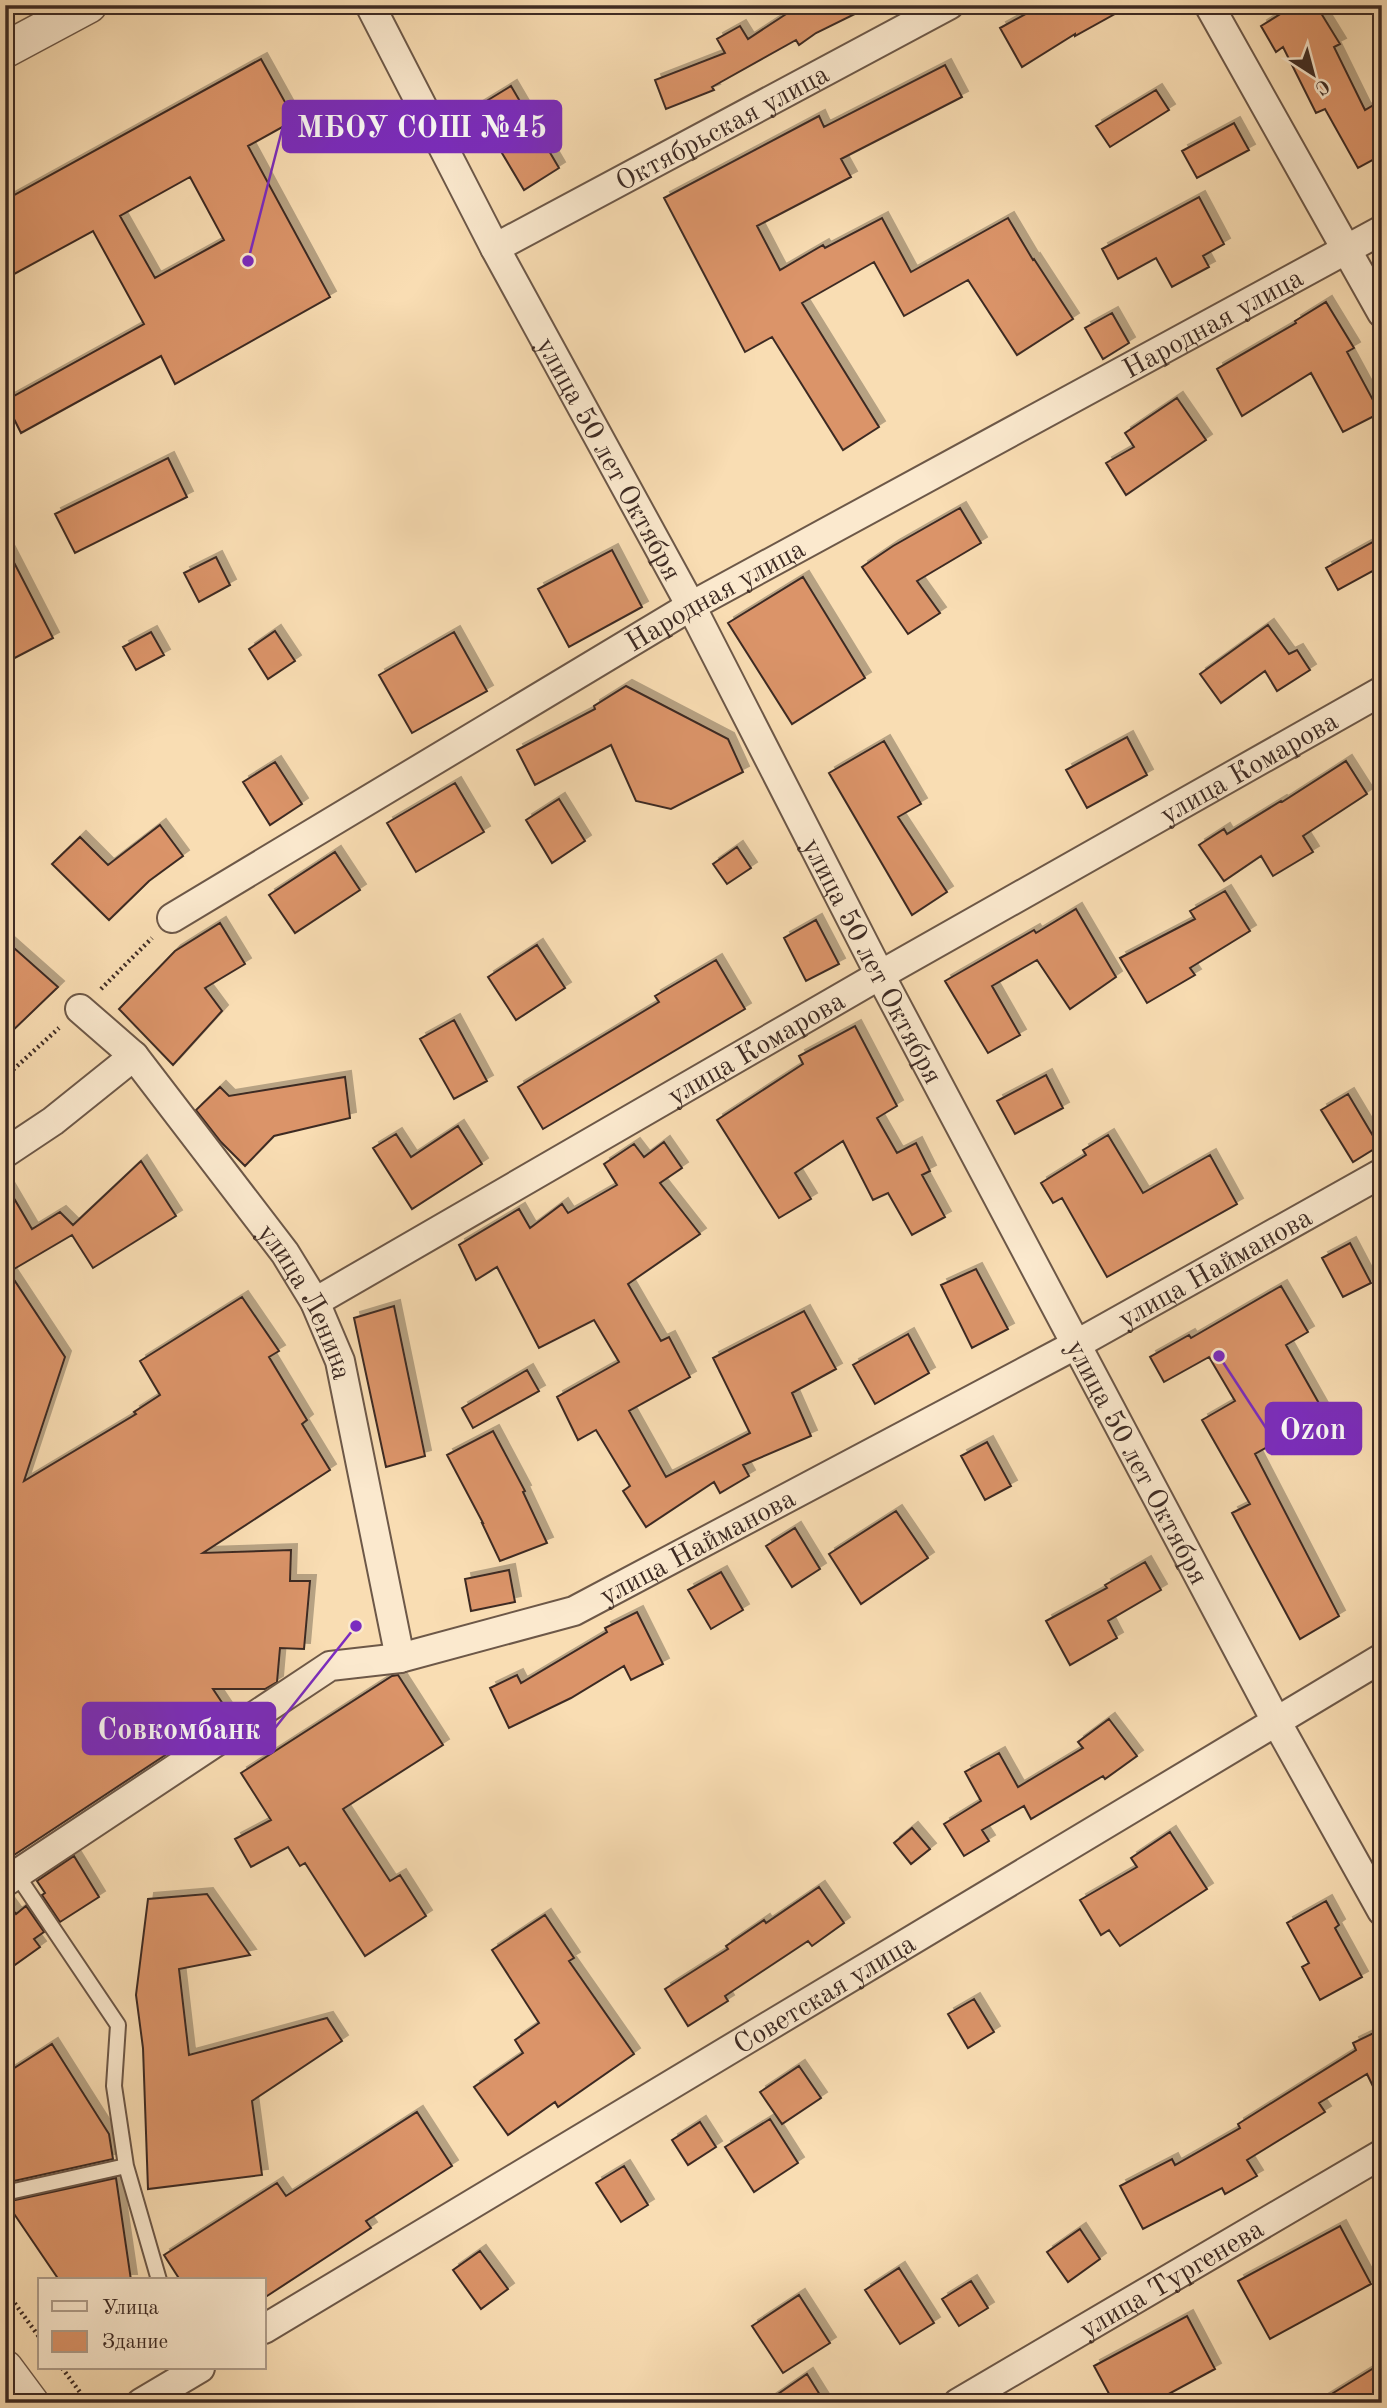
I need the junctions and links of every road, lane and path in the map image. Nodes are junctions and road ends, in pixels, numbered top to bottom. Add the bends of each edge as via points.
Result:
1 (89, 5) edge
2 (370, 5) edge
3 (949, 5) edge
4 (1209, 5) edge
5 (5, 50) edge
6 (1382, 230) edge
7 (495, 248) junction
8 (1347, 250) junction
9 (1382, 313) edge
10 (691, 606) junction
11 (1382, 691) edge
12 (172, 918) joint
13 (880, 975) junction
14 (80, 1009) junction
15 (134, 1056) junction
16 (5, 1077) edge
17 (5, 1153) edge
18 (1382, 1173) edge
19 (315, 1302) junction
20 (1077, 1344) junction
21 (400, 1658) junction
22 (1382, 1658) edge
23 (1276, 1721) junction
24 (11, 1878) edge
25 (1382, 1911) edge
26 (1382, 2154) edge
27 (126, 2166) junction
28 (5, 2193) edge
29 (158, 2278) edge
30 (5, 2290) edge
31 (266, 2328) edge
32 (38, 2335) edge
33 (5, 2368) edge
34 (63, 2370) edge
35 (190, 2371) edge
36 (31, 2403) edge
37 (88, 2403) edge
38 (141, 2403) edge
39 (958, 2403) edge

1 - 5 street
2 - 7 street, улица 50 лет Октября
3 - 7 street, Октябрьская улица
4 - 8 street
6 - 8 street, Народная улица
7 - 10 street, улица 50 лет Октября
8 - 9 street
8 - 10 street, Народная улица
10 - 12 street, Народная улица
10 - 13 street, улица 50 лет Октября
11 - 13 street, улица Комарова
12 - 14 path
13 - 19 street, улица Комарова
13 - 20 street, улица 50 лет Октября
14 - 15 street, улица Ленина
14 - 16 path
15 - 17 street
15 - 19 street, улица Ленина via 285,1253
18 - 20 street, улица Найманова
19 - 21 street, улица Ленина via 340,1361
20 - 21 street, улица Найманова via 574,1611
20 - 23 street, улица 50 лет Октября
21 - 24 street, улица Найманова via 330,1667
22 - 23 street, Советская улица
23 - 25 street, улица 50 лет Октября
23 - 31 street, Советская улица
24 - 27 lane via 118,2025 114,2087
26 - 39 street, улица Тургенева
27 - 28 lane
27 - 29 lane
30 - 32 path
33 - 36 street
34 - 37 path
35 - 38 street

